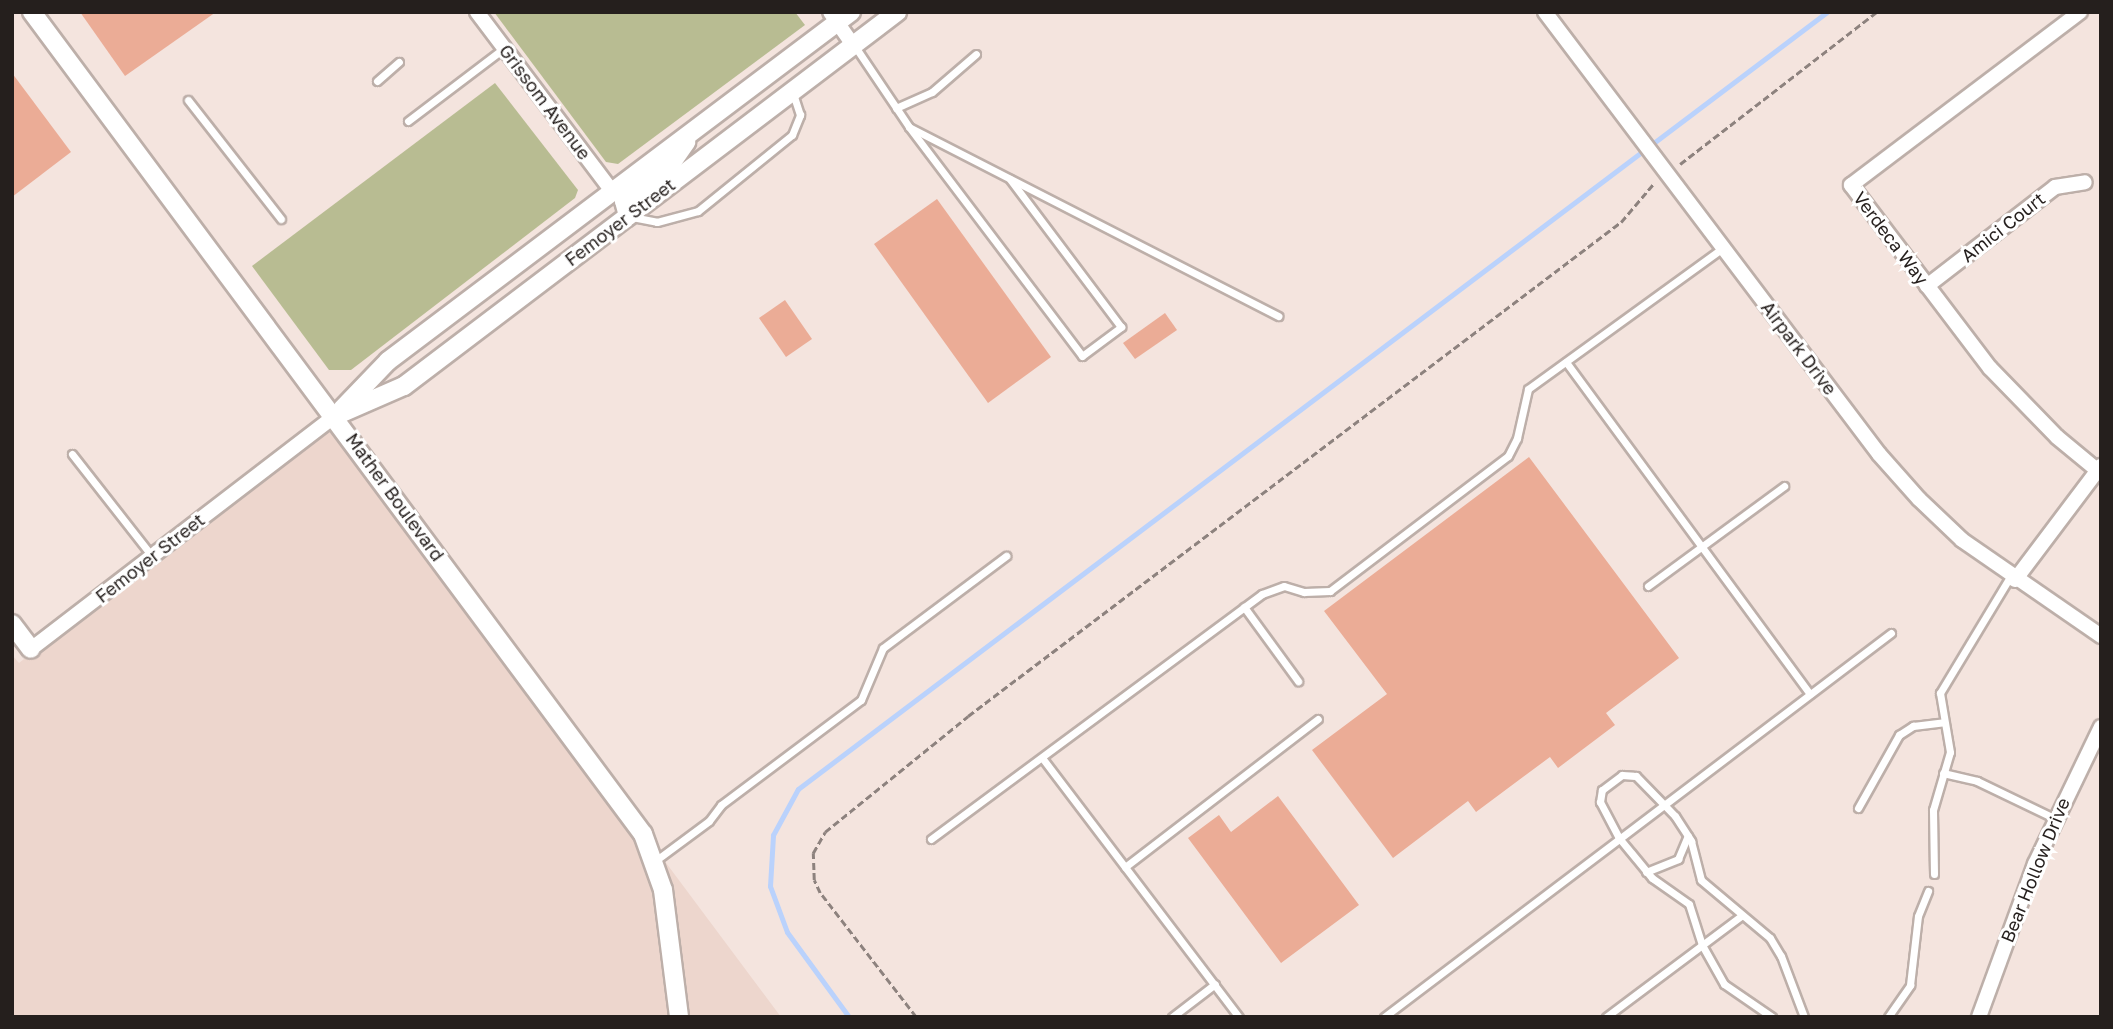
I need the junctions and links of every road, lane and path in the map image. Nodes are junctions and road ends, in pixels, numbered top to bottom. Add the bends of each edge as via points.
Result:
1 (32, 12) edge
2 (477, 12) edge
3 (897, 12) edge
4 (1545, 12) edge
5 (1877, 12) edge
6 (2080, 12) edge
7 (839, 16) edge
8 (853, 45) junction
9 (504, 48) junction
10 (976, 54) dead end
11 (399, 62) dead end
12 (377, 81) dead end
13 (793, 92) junction
14 (188, 100) dead end
15 (896, 108) junction
16 (408, 121) dead end
17 (909, 127) junction
18 (696, 128) junction
19 (1685, 160) dead end
20 (1010, 179) junction
21 (2085, 182) dead end
22 (1651, 185) dead end
23 (612, 191) junction
24 (628, 216) junction
25 (281, 219) dead end
26 (1724, 248) junction
27 (1927, 286) junction
28 (1278, 316) dead end
29 (1566, 362) junction
30 (334, 416) junction
31 (72, 454) dead end
32 (2099, 468) edge
33 (1784, 486) dead end
34 (1700, 547) junction
35 (152, 556) junction
36 (1006, 556) dead end
37 (2012, 578) junction
38 (1648, 586) dead end
39 (1244, 607) junction
40 (12, 624) edge
41 (1891, 633) dead end
42 (2101, 636) edge
43 (31, 649) joint
44 (1298, 681) dead end
45 (1810, 694) junction
46 (1318, 719) dead end
47 (1944, 722) junction
48 (2101, 727) edge
49 (1043, 759) junction
50 (1943, 772) junction
51 (1665, 804) junction
52 (1858, 808) dead end
53 (2054, 818) junction
54 (1688, 836) junction
55 (1619, 838) junction
56 (930, 839) dead end
57 (655, 862) junction
58 (1125, 867) junction
59 (1646, 872) junction
60 (1934, 874) dead end
61 (1928, 891) dead end
62 (1741, 916) junction
63 (1702, 945) junction
64 (1215, 984) junction
65 (679, 1017) edge
66 (916, 1017) edge
67 (1172, 1017) edge
68 (1239, 1017) edge
69 (1384, 1017) edge
70 (1606, 1017) edge
71 (1772, 1017) edge
72 (1804, 1017) edge
73 (1888, 1017) edge
74 (1979, 1017) edge

1 - 30 street, Mather Boulevard
2 - 9 street, Grissom Avenue
3 - 8 street, Femoyer Street
4 - 26 street, Airpark Drive
5 - 19 path
6 - 27 street, Verdeca Way via 1851,185
7 - 8 street
7 - 18 street, Femoyer Street
8 - 13 street, Femoyer Street
8 - 15 lane
9 - 16 lane
9 - 23 street, Grissom Avenue
10 - 15 lane via 932,92
11 - 12 lane
13 - 24 street, Femoyer Street
13 - 24 lane via 800,115 792,135 698,211 657,222
14 - 25 lane
15 - 17 lane
17 - 20 lane
17 - 20 lane via 1082,356 1121,327
18 - 23 street, Femoyer Street
18 - 24 street via 668,168 624,201
20 - 28 lane
21 - 27 street, Amici Court via 2055,187
22 - 66 path via 1621,222 968,716 825,832 813,853 814,880 820,893
23 - 30 street, Femoyer Street via 388,361
24 - 30 street, Femoyer Street via 404,386
26 - 29 lane
26 - 37 street, Airpark Drive via 1879,454 1962,540
27 - 32 street, Verdeca Way via 2017,399
29 - 34 lane
29 - 39 lane via 1528,389 1508,456 1329,591 1304,592 1284,586
30 - 35 street, Femoyer Street
30 - 57 street, Mather Boulevard via 633,818
31 - 35 lane
32 - 37 street
33 - 34 lane
34 - 38 lane
34 - 45 lane
35 - 43 street, Femoyer Street
36 - 57 lane via 883,648 861,700 721,805 709,821
37 - 42 street, Airpark Drive
37 - 47 lane via 1941,693
39 - 44 lane
39 - 49 lane
40 - 43 street
41 - 45 lane
45 - 51 lane
46 - 58 lane
47 - 50 lane via 1950,752
47 - 52 lane via 1913,726 1899,735
48 - 53 street, Bear Hollow Drive
49 - 56 lane
49 - 58 lane
50 - 53 lane via 1977,781
50 - 60 lane via 1933,810
51 - 54 lane
51 - 55 lane
51 - 55 lane via 1636,776 1622,775 1602,790 1600,802
53 - 74 street, Bear Hollow Drive
54 - 59 lane via 1678,859
54 - 62 lane via 1701,880
55 - 59 lane
55 - 69 lane
57 - 65 street, Mather Boulevard
58 - 64 lane
59 - 63 lane via 1689,904
61 - 73 lane via 1918,916 1910,985
62 - 63 lane
62 - 72 lane via 1769,938 1782,956
63 - 70 lane
63 - 71 lane via 1724,984
64 - 67 lane
64 - 68 lane

